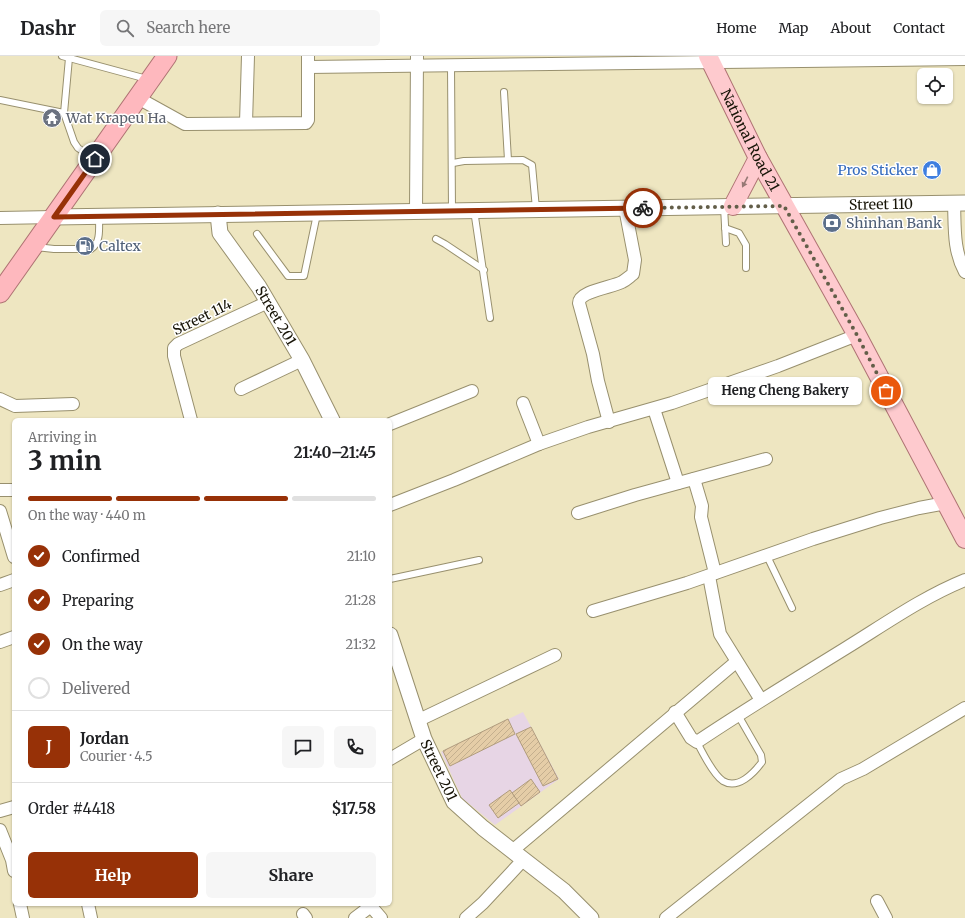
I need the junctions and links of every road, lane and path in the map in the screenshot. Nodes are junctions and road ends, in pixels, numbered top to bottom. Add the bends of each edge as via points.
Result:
1 (62, 56) edge
2 (167, 56) edge
3 (248, 56) edge
4 (70, 58) junction
5 (78, 58) edge
6 (922, 58) edge
7 (710, 59) edge
8 (965, 59) edge
9 (417, 61) edge
10 (308, 62) edge
11 (451, 66) junction
12 (150, 80) junction
13 (504, 92) dead end
14 (138, 98) junction
15 (0, 100) edge
16 (64, 113) junction
17 (246, 123) junction
18 (758, 158) junction
19 (95, 159) junction
20 (508, 160) junction
21 (453, 162) junction
22 (960, 203) edge
23 (728, 206) junction
24 (784, 206) junction
25 (625, 208) junction
26 (536, 209) junction
27 (452, 210) junction
28 (474, 210) junction
29 (416, 211) junction
30 (317, 212) junction
31 (218, 214) junction
32 (99, 216) junction
33 (54, 217) junction
34 (0, 218) edge
35 (725, 228) junction
36 (257, 234) dead end
37 (436, 239) dead end
38 (726, 243) dead end
39 (33, 246) junction
40 (746, 268) dead end
41 (484, 270) junction
42 (965, 272) edge
43 (0, 294) edge
44 (268, 302) junction
45 (490, 318) dead end
46 (857, 335) junction
47 (302, 360) junction
48 (241, 389) dead end
49 (472, 391) dead end
50 (0, 399) edge
51 (523, 403) dead end
52 (73, 404) dead end
53 (654, 409) junction
54 (190, 418) edge
55 (331, 418) edge
56 (609, 422) junction
57 (392, 423) edge
58 (539, 444) junction
59 (766, 459) dead end
60 (694, 479) junction
61 (678, 483) junction
62 (0, 490) edge
63 (12, 490) edge
64 (946, 503) junction
65 (392, 504) edge
66 (0, 511) edge
67 (578, 512) dead end
68 (965, 539) edge
69 (12, 550) edge
70 (767, 556) junction
71 (479, 560) dead end
72 (712, 575) junction
73 (392, 579) edge
74 (965, 580) edge
75 (12, 581) edge
76 (0, 585) edge
77 (792, 608) dead end
78 (593, 611) dead end
79 (12, 638) edge
80 (0, 642) edge
81 (555, 655) dead end
82 (393, 656) edge
83 (736, 662) junction
84 (761, 700) junction
85 (965, 708) edge
86 (675, 712) junction
87 (738, 715) junction
88 (419, 720) junction
89 (424, 739) junction
90 (697, 742) junction
91 (392, 758) edge
92 (12, 808) edge
93 (0, 811) edge
94 (0, 830) edge
95 (517, 855) junction
96 (12, 860) edge
97 (877, 901) dead end
98 (20, 906) edge
99 (88, 906) edge
100 (369, 906) edge
101 (371, 906) edge
102 (23, 918) edge
103 (91, 918) edge
104 (355, 918) edge
105 (381, 918) edge
106 (466, 918) edge
107 (591, 918) edge
108 (666, 918) edge
109 (886, 918) edge

1 - 4 lane
2 - 12 highway
3 - 17 street
4 - 5 lane
4 - 16 lane
5 - 12 lane
6 - 7 street
6 - 8 street
7 - 11 street
7 - 18 main road, National Road 21
9 - 10 street
9 - 11 street
9 - 29 street
10 - 17 street via 306,123
11 - 21 lane
12 - 14 highway
13 - 20 lane
14 - 17 street via 185,124
14 - 19 highway
15 - 16 lane
16 - 19 lane via 78,148
18 -> 23 main road
18 - 24 main road, National Road 21
19 - 33 highway
20 - 21 lane
20 - 26 lane via 523,160 532,165
21 - 27 lane
22 - 24 street, Street 110
22 - 42 street via 955,243
23 - 24 street, Street 110
23 - 25 street, Street 110
23 - 35 lane
24 - 46 main road, National Road 21
25 - 26 street, Street 110
25 - 56 street via 635,260 633,274 622,282 582,296 579,300
26 - 28 street, Street 110
27 - 28 street, Street 110
27 - 29 street, Street 110
28 - 41 lane
29 - 30 street, Street 110
30 - 31 street, Street 110
30 - 36 lane via 304,276 288,276
31 - 32 street, Street 110
31 - 44 street, Street 201 via 220,233
32 - 33 street, Street 110
32 - 39 lane via 98,243 91,249
33 - 34 street
33 - 39 highway
35 - 38 lane
35 - 40 lane via 739,233 746,245
37 - 41 lane
39 - 43 highway
41 - 45 lane
44 - 47 street, Street 201
44 - 54 street, Street 114 via 174,348
46 - 53 street via 778,366
46 - 64 main road, National Road 21
47 - 48 street
47 - 55 street, Street 201
49 - 57 street
50 - 52 street via 15,406
51 - 58 street
53 - 56 street
53 - 61 street
56 - 58 street
58 - 65 street
59 - 60 street
60 - 61 street
60 - 72 street via 702,506 701,517
61 - 67 street
62 - 63 street
64 - 68 main road, National Road 21
64 - 70 street via 880,518 813,538
66 - 69 street
70 - 72 street
70 - 77 lane
71 - 73 lane
72 - 78 street
72 - 83 street via 720,634
74 - 84 street via 933,594
75 - 76 street
79 - 80 street
81 - 88 street
82 - 88 street, Street 201
83 - 84 street
83 - 86 street
84 - 87 street
85 - 108 street via 863,769 841,779
86 - 90 street via 691,738
86 - 95 street
87 - 90 street
87 - 90 lane via 761,755 762,762 755,772 732,784 722,781 706,760
88 - 89 street, Street 201
89 - 91 street
89 - 95 street, Street 201 via 454,802
92 - 93 street
94 - 96 street
95 - 106 street via 483,903
95 - 107 street, Street 201 via 564,891
97 - 109 street
98 - 102 street
99 - 103 street
100 - 104 street
101 - 105 street

